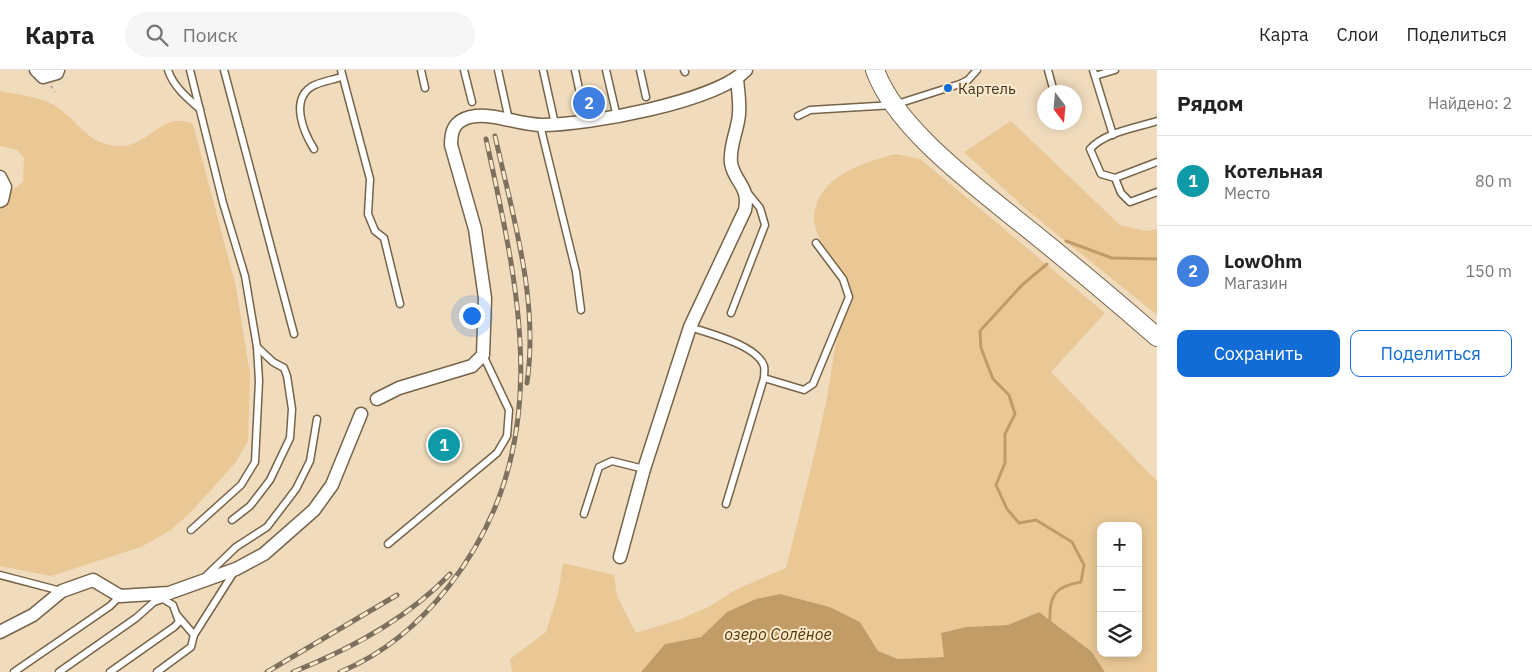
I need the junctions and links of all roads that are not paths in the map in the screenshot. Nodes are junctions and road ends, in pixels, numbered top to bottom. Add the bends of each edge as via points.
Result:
1 (58, 70) edge
2 (168, 70) edge
3 (190, 70) edge
4 (224, 70) edge
5 (421, 70) edge
6 (464, 70) edge
7 (498, 70) edge
8 (544, 70) edge
9 (575, 70) edge
10 (606, 70) edge
11 (640, 70) edge
12 (875, 70) edge
13 (977, 70) edge
14 (1048, 70) edge
15 (1115, 70) edge
16 (40, 73) edge
17 (1094, 73) edge
18 (341, 74) edge
19 (741, 74) edge
20 (1052, 85) edge
21 (425, 88) dead end
22 (646, 97) dead end
23 (472, 102) dead end
24 (894, 105) junction
25 (200, 109) junction
26 (798, 116) dead end
27 (617, 117) junction
28 (509, 120) junction
29 (586, 122) junction
30 (1157, 122) edge
31 (555, 124) junction
32 (540, 125) junction
33 (1113, 135) junction
34 (314, 149) dead end
35 (1157, 162) edge
36 (0, 177) edge
37 (1114, 178) junction
38 (744, 189) junction
39 (1157, 192) edge
40 (1, 200) edge
41 (816, 243) dead end
42 (400, 304) dead end
43 (581, 310) dead end
44 (730, 313) dead end
45 (690, 327) junction
46 (294, 334) dead end
47 (1157, 337) edge
48 (257, 347) junction
49 (483, 355) junction
50 (764, 378) junction
51 (377, 399) dead end
52 (361, 414) dead end
53 (317, 419) dead end
54 (644, 469) junction
55 (726, 504) dead end
56 (584, 514) dead end
57 (232, 520) dead end
58 (192, 530) dead end
59 (388, 544) dead end
60 (620, 557) dead end
61 (236, 569) junction
62 (0, 575) edge
63 (201, 581) junction
64 (62, 591) junction
65 (120, 596) junction
66 (178, 615) junction
67 (0, 632) edge
68 (194, 635) junction
69 (14, 672) edge
70 (59, 672) edge
71 (110, 672) edge
72 (157, 672) edge

1 - 16 street via 57,73
2 - 25 lane via 186,97
3 - 25 lane
4 - 46 lane
5 - 21 lane
6 - 23 lane
7 - 28 lane
8 - 31 lane
9 - 29 lane
10 - 27 lane
11 - 22 lane
12 - 24 main road
13 - 24 lane via 960,84
14 - 20 lane
15 - 17 lane
17 - 33 lane
18 - 34 lane via 311,87 302,98 300,110 304,134
18 - 42 lane via 370,179 368,214 375,231 384,238
19 - 27 street via 690,98
19 - 38 street via 731,165
24 - 26 lane via 810,110
24 - 47 main road via 912,128 976,185
25 - 48 lane via 245,276
27 - 29 street
28 - 32 street
28 - 49 street via 470,117 461,120 451,132 451,145 475,229 482,272 485,298
29 - 31 street
30 - 33 lane
31 - 32 street
32 - 43 lane via 576,272
33 - 37 lane via 1090,149 1101,174
35 - 37 lane
36 - 40 street via 5,187
37 - 39 lane via 1130,202
38 - 44 lane via 760,208 765,225
38 - 45 street via 745,210
41 - 50 lane via 843,279 849,297 813,384 804,390
45 - 50 lane via 724,338 755,354 764,366
45 - 54 street
48 - 57 lane via 272,362 284,368 287,376 292,409 290,438 270,480 250,506
48 - 58 lane via 259,381 255,462 241,485
49 - 51 street via 472,366 399,388
49 - 59 lane via 509,410 507,436 497,453
50 - 55 lane
52 - 61 street via 332,485 314,510 264,554
53 - 63 lane via 310,461 296,489 267,527 236,547
54 - 56 lane via 612,461 599,467
54 - 60 street
61 - 63 street
61 - 68 lane
62 - 64 lane
63 - 65 street via 169,593
64 - 65 street via 93,580
64 - 67 street via 33,615
65 - 69 lane
66 - 68 lane
66 - 70 lane via 173,605 163,599 154,602
66 - 71 lane via 179,622 174,627
68 - 72 lane via 192,648

